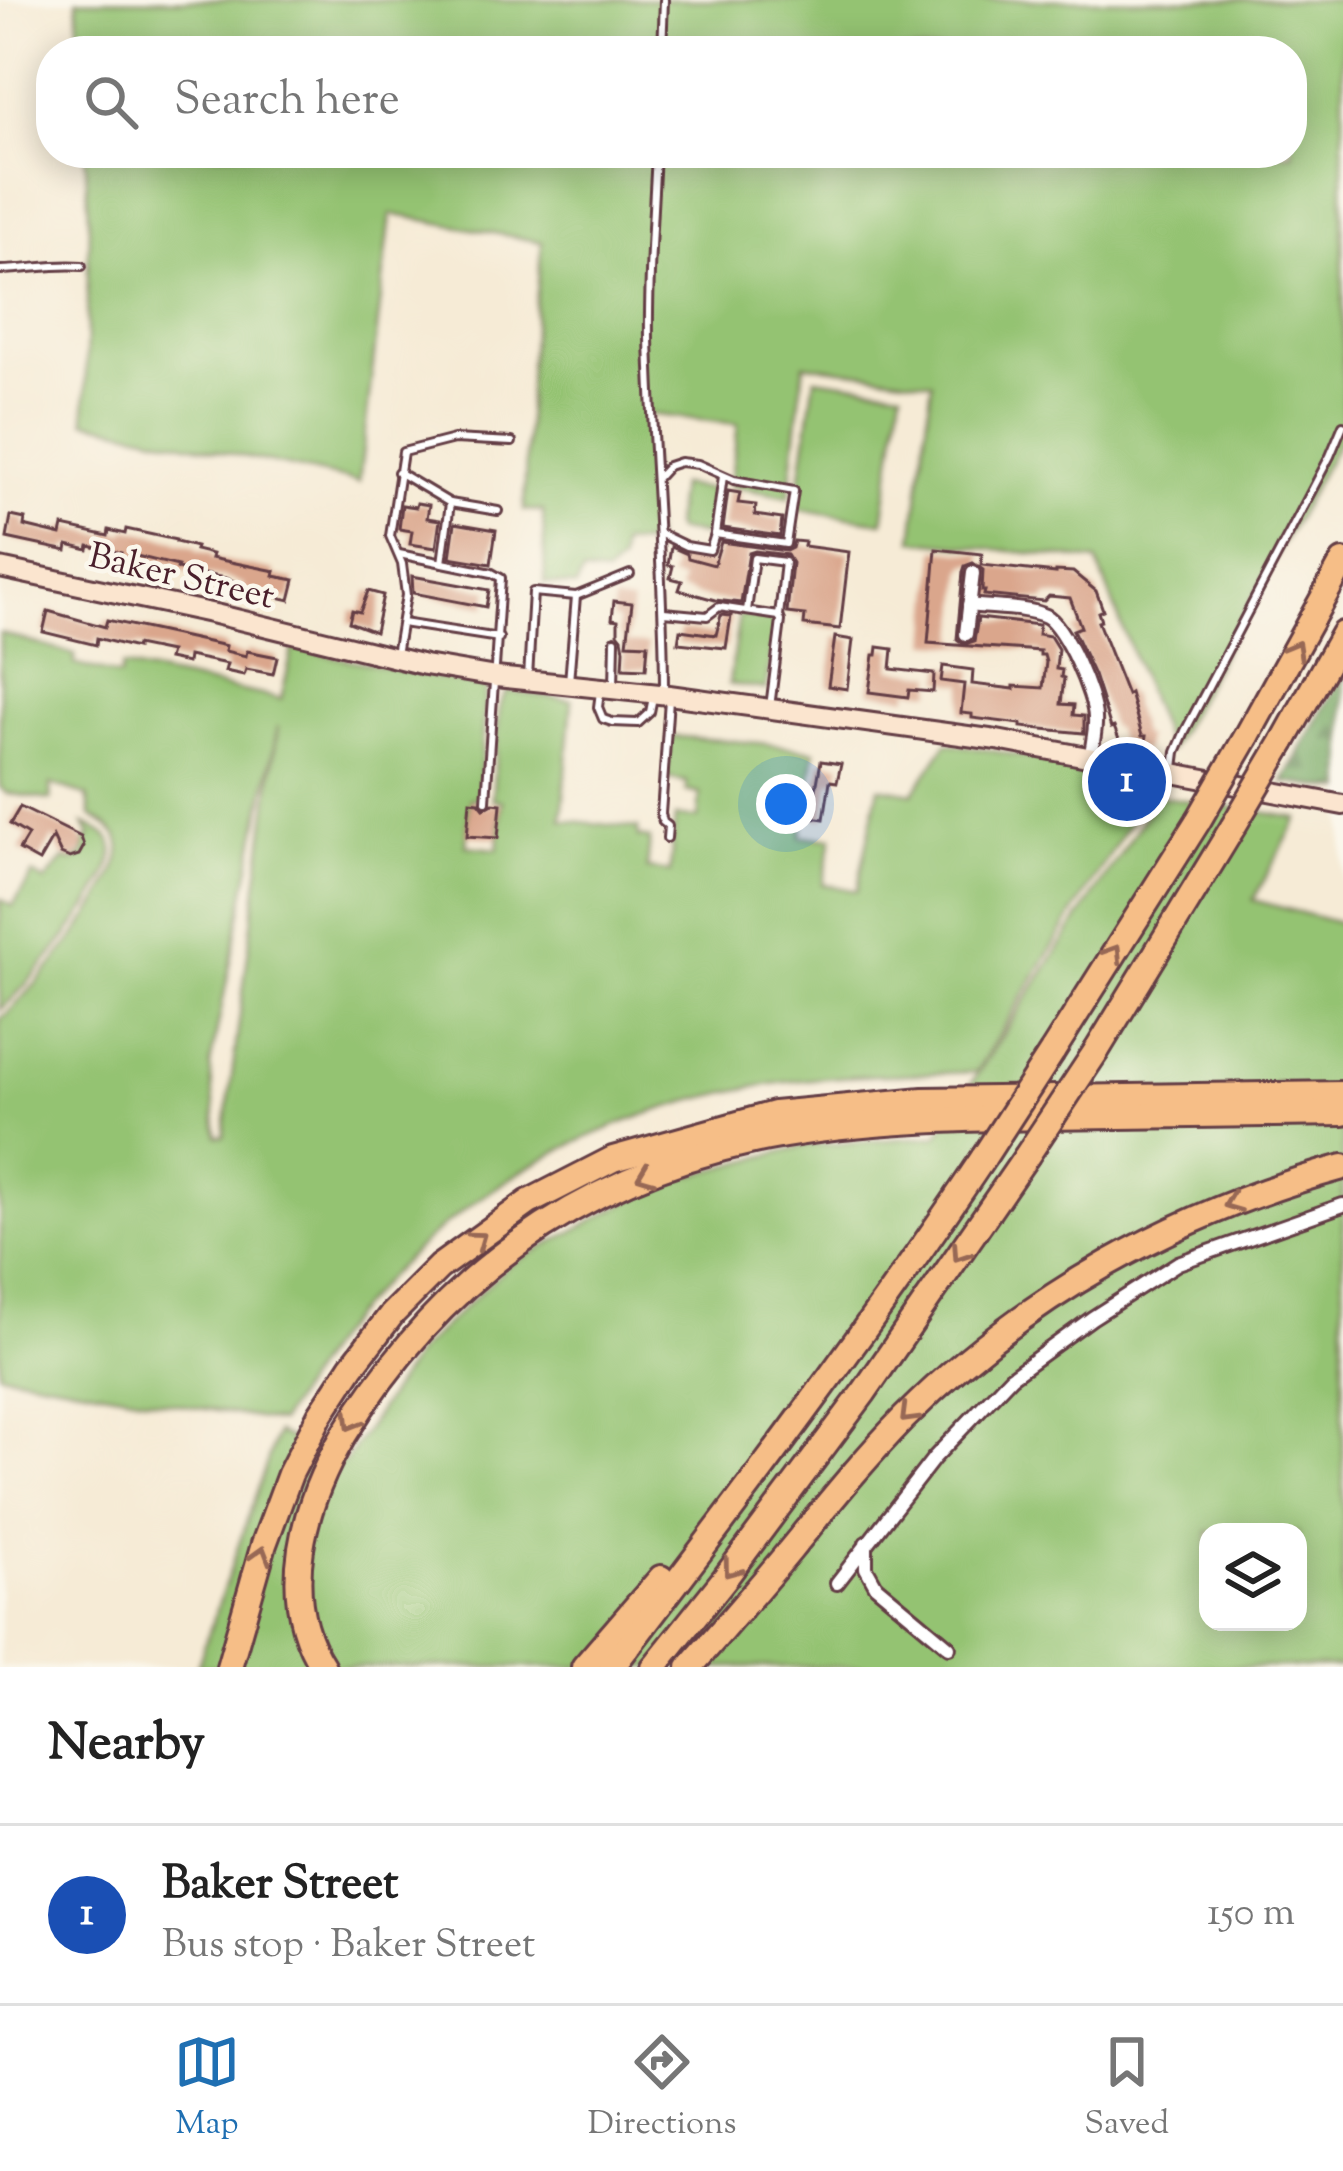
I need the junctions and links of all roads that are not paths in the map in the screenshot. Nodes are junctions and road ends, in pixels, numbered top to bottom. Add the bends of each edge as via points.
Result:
1 (664, 0) edge
2 (663, 36) edge
3 (655, 168) edge
4 (82, 266) dead end
5 (0, 270) edge
6 (1343, 425) edge
7 (512, 442) dead end
8 (398, 472) junction
9 (723, 476) junction
10 (657, 478) junction
11 (450, 502) junction
12 (498, 511) dead end
13 (659, 533) junction
14 (715, 534) junction
15 (786, 544) junction
16 (399, 554) junction
17 (785, 562) junction
18 (1343, 562) edge
19 (442, 563) junction
20 (0, 568) edge
21 (973, 573) dead end
22 (630, 574) dead end
23 (575, 596) junction
24 (969, 605) junction
25 (747, 611) junction
26 (664, 612) junction
27 (779, 616) junction
28 (402, 622) junction
29 (966, 634) dead end
30 (1343, 634) edge
31 (499, 638) junction
32 (615, 640) dead end
33 (395, 658) junction
34 (496, 677) junction
35 (528, 681) junction
36 (569, 686) junction
37 (607, 689) junction
38 (662, 694) junction
39 (770, 708) junction
40 (1091, 756) junction
41 (1173, 772) junction
42 (486, 801) dead end
43 (1343, 805) edge
44 (667, 838) dead end
45 (1343, 1094) edge
46 (1343, 1113) edge
47 (1343, 1167) edge
48 (1343, 1205) edge
49 (816, 1398) junction
50 (866, 1543) junction
51 (836, 1583) dead end
52 (949, 1647) dead end
53 (229, 1667) edge
54 (323, 1667) edge
55 (584, 1667) edge
56 (612, 1667) edge
57 (654, 1667) edge
58 (690, 1667) edge

1 - 2 lane
3 - 10 lane via 649,340
4 - 5 lane
6 - 41 lane via 1185,731
7 - 8 lane via 417,446 403,452
8 - 11 lane
8 - 16 lane via 390,536
9 - 10 lane via 680,463
9 - 14 lane
9 - 15 lane via 794,491
10 - 13 lane
11 - 12 lane
11 - 19 lane
13 - 14 lane via 710,550
13 - 26 lane
14 - 15 lane
15 - 17 lane
16 - 19 lane
16 - 28 lane
17 - 25 lane via 754,558
17 - 27 lane
49 -> 18 highway, bridge via 984,1157 1198,821
19 - 31 lane via 500,578
20 - 33 main road, Baker Street
21 - 24 street
22 - 23 lane
23 - 35 lane via 533,592
23 - 36 lane
24 - 29 street
24 - 40 street via 1033,612 1056,624 1094,710
25 - 26 lane
25 - 27 lane
26 - 38 lane
27 - 39 lane
28 - 31 lane
28 - 33 lane
30 -> 57 highway, bridge via 1026,1157 842,1421
31 - 34 lane
32 - 37 lane
33 - 34 main road, Baker Street
34 - 35 main road, Baker Street
34 - 42 lane
35 - 36 main road, Baker Street
36 - 37 main road, Baker Street
37 - 38 main road, Baker Street
37 - 38 lane via 598,707 612,722 638,723
38 - 39 main road, Baker Street
38 - 44 lane
39 - 40 main road, Baker Street
40 - 41 main road, Baker Street
41 - 43 main road, Baker Street
53 -> 45 highway via 290,1474 331,1399 392,1314 439,1267 529,1202 613,1160 774,1114 923,1100
46 -> 54 highway via 833,1128 712,1152 596,1196 518,1243 450,1299 394,1361 338,1446 306,1523 297,1578 303,1623
47 -> 58 highway via 1145,1242 1000,1334 890,1433
48 - 50 street via 1178,1263 1092,1318 1011,1377
49 - 55 highway
49 - 56 highway
50 - 51 street
50 - 52 street via 876,1586

